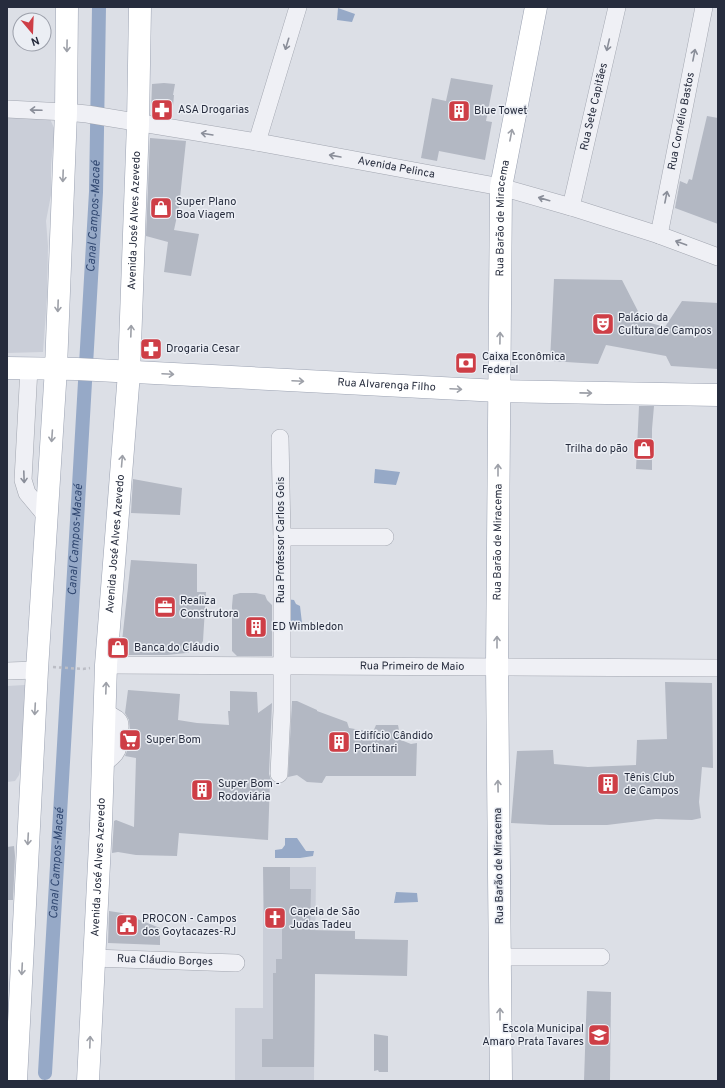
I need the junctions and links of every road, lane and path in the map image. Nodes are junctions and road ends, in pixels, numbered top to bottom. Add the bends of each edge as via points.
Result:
1 (67, 7) edge
2 (140, 7) edge
3 (298, 7) edge
4 (536, 7) edge
5 (617, 7) edge
6 (704, 7) edge
7 (7, 109) edge
8 (76, 113) junction
9 (138, 123) junction
10 (257, 142) junction
11 (501, 187) junction
12 (571, 207) junction
13 (659, 235) junction
14 (718, 257) edge
15 (7, 368) edge
16 (29, 368) junction
17 (56, 368) junction
18 (130, 372) junction
19 (499, 391) junction
20 (718, 395) edge
21 (280, 438) dead end
22 (47, 516) junction
23 (282, 537) junction
24 (385, 537) dead end
25 (106, 665) junction
26 (282, 665) junction
27 (497, 666) junction
28 (718, 668) edge
29 (46, 669) junction
30 (84, 669) dead end
31 (7, 671) edge
32 (279, 774) dead end
33 (500, 957) junction
34 (601, 957) dead end
35 (93, 958) junction
36 (236, 963) dead end
37 (16, 1081) edge
38 (88, 1081) edge
39 (500, 1081) edge

1 -> 8 main road
2 - 9 main road, Avenida José Alves Azevedo
3 -> 10 street
11 -> 4 main road, Rua Barão de Miracema
5 -> 12 street, Rua Sete Capitães
13 -> 6 street, Rua Cornélio Bastos
8 -> 7 street, Avenida Pelinca
8 - 9 street, Avenida Pelinca
8 -> 17 main road
10 -> 9 street, Avenida Pelinca
18 -> 9 main road, Avenida José Alves Azevedo
11 -> 10 street, Avenida Pelinca
12 -> 11 street, Avenida Pelinca
19 -> 11 main road, Rua Barão de Miracema
12 - 13 street, Avenida Pelinca
14 -> 13 street, Avenida Pelinca
15 - 16 main road, Rua Alvarenga Filho
16 - 17 main road, Rua Alvarenga Filho
16 -> 22 street via 23,480 27,493
17 - 18 main road, Rua Alvarenga Filho
17 -> 22 main road
18 -> 19 main road, Rua Alvarenga Filho
25 -> 18 main road, Avenida José Alves Azevedo
19 -> 20 main road, Rua Alvarenga Filho
27 -> 19 main road, Rua Barão de Miracema
21 - 23 street, Rua Professor Carlos Gois
22 - 29 main road
23 - 24 street
23 - 26 street, Rua Professor Carlos Gois
25 - 26 street, Rua Primeiro de Maio
35 -> 25 main road, Avenida José Alves Azevedo
26 - 27 street, Rua Primeiro de Maio
26 - 32 street, Rua Professor Carlos Gois
27 - 28 street, Rua Primeiro de Maio
33 -> 27 main road, Rua Barão de Miracema
29 - 30 path
29 - 31 street
29 -> 37 main road
33 - 34 street
39 -> 33 main road, Rua Barão de Miracema
35 - 36 street, Rua Cláudio Borges
38 -> 35 main road, Avenida José Alves Azevedo

